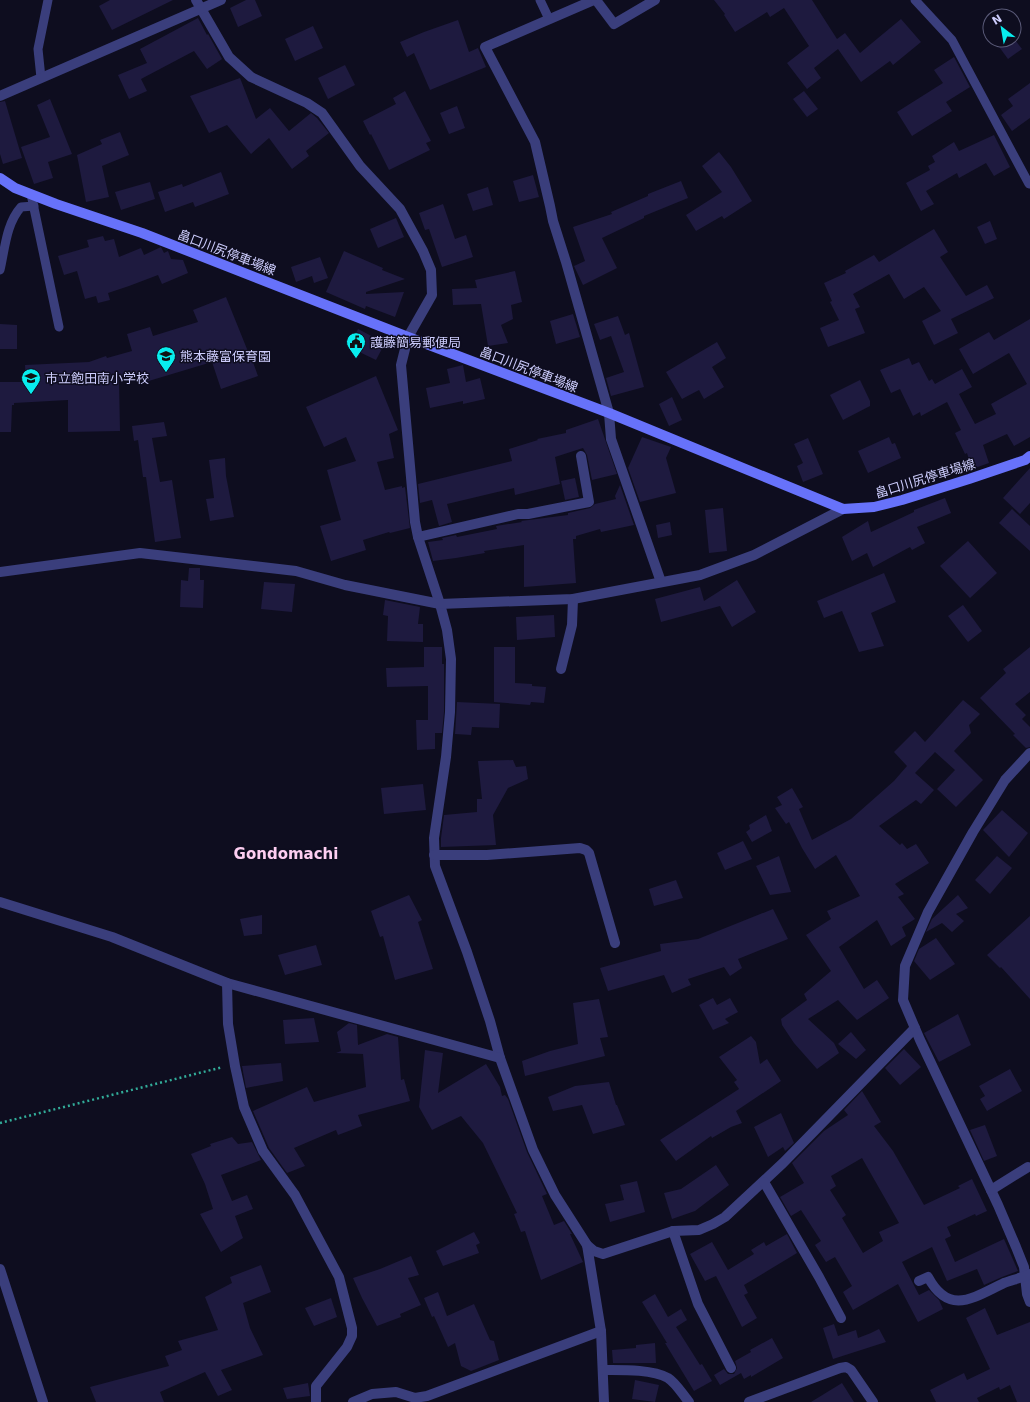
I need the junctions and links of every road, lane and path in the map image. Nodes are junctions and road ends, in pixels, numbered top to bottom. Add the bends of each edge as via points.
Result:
1 (48, 0) edge
2 (221, 0) edge
3 (540, 0) edge
4 (595, 0) edge
5 (655, 0) edge
6 (915, 0) edge
7 (199, 4) edge
8 (549, 19) junction
9 (42, 78) junction
10 (0, 96) edge
11 (0, 178) edge
12 (1030, 184) edge
13 (31, 194) junction
14 (34, 206) junction
15 (0, 270) edge
16 (59, 327) dead end
17 (408, 337) junction
18 (609, 413) junction
19 (581, 456) dead end
20 (1028, 456) edge
21 (843, 508) junction
22 (418, 537) junction
23 (0, 572) edge
24 (661, 582) junction
25 (573, 599) junction
26 (440, 604) junction
27 (561, 669) dead end
28 (1030, 754) edge
29 (434, 854) junction
30 (0, 902) edge
31 (615, 943) dead end
32 (227, 983) junction
33 (914, 1028) junction
34 (500, 1058) junction
35 (235, 1066) junction
36 (0, 1123) edge
37 (1028, 1167) dead end
38 (764, 1182) junction
39 (991, 1190) junction
40 (673, 1231) junction
41 (587, 1245) junction
42 (0, 1269) edge
43 (1028, 1275) edge
44 (919, 1281) dead end
45 (1030, 1302) edge
46 (841, 1318) dead end
47 (601, 1331) junction
48 (731, 1368) dead end
49 (603, 1370) junction
50 (43, 1402) edge
51 (316, 1402) edge
52 (353, 1402) edge
53 (604, 1402) edge
54 (689, 1402) edge
55 (749, 1402) edge
56 (873, 1402) edge

1 - 9 lane via 38,49
2 - 7 street
3 - 8 lane
4 - 5 street via 614,24
4 - 8 street
6 - 12 lane via 952,40
7 - 9 street
7 - 17 street via 228,57 251,77 307,103 322,113 360,166 400,209 431,270 432,295
8 - 18 street via 485,47 535,142 552,222
9 - 10 street
11 - 13 main road, 畠口川尻停車場線 via 15,188
13 - 14 lane
13 - 17 main road, 畠口川尻停車場線 via 150,236
14 - 15 lane via 21,207 15,214
14 - 16 lane
17 - 18 main road, 畠口川尻停車場線
17 - 22 street via 401,365
18 - 21 main road, 畠口川尻停車場線
18 - 24 street via 611,439
19 - 22 street via 589,502 518,514
20 - 21 main road, 畠口川尻停車場線 via 969,479 902,500 874,507
21 - 24 street via 754,555 700,575
22 - 26 street
23 - 26 street via 140,553 296,571 345,585
24 - 25 street
25 - 26 street
25 - 27 street via 572,625
26 - 29 street via 451,659 450,712
28 - 33 street via 1005,780 973,832 928,912 905,966 903,1000
29 - 31 street via 487,855 580,848 586,850
29 - 34 street via 435,866 467,952
30 - 32 street via 112,937
32 - 34 street
32 - 35 street via 228,1024
33 - 38 street
33 - 39 street
34 - 41 street via 533,1150 555,1195
35 - 36 path
35 - 51 street via 244,1107 263,1151 295,1195 339,1277 346,1302 352,1336 347,1347 316,1386
37 - 39 street
38 - 40 street via 724,1217 712,1224 699,1230
38 - 46 street
39 - 43 street
40 - 41 street via 603,1254 594,1252
40 - 48 street via 698,1304
41 - 47 street
42 - 50 street
43 - 44 street via 958,1301 941,1294 928,1277
43 - 45 street via 1026,1284
47 - 49 street
47 - 52 street via 427,1396 415,1398 396,1392 372,1394
49 - 53 street
49 - 54 street via 638,1371 668,1378
55 - 56 street via 846,1367 851,1370

